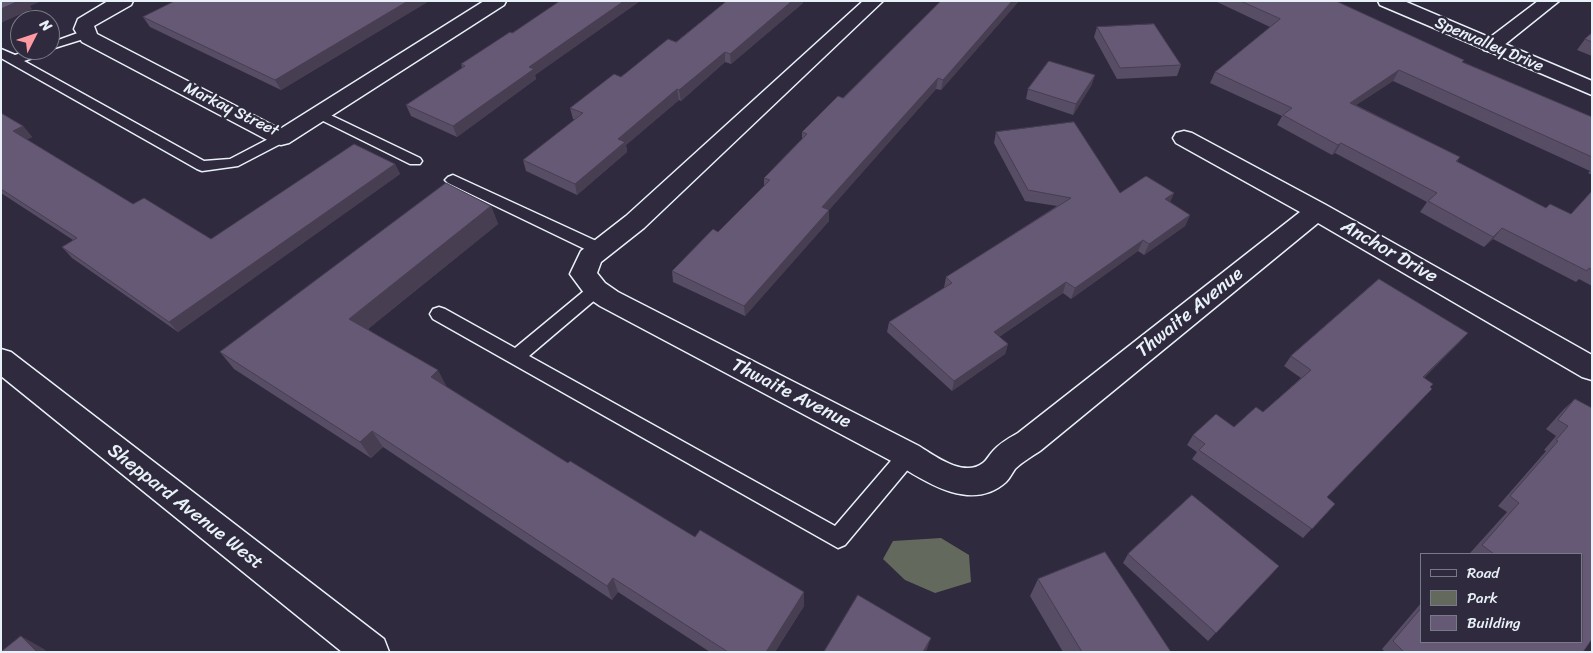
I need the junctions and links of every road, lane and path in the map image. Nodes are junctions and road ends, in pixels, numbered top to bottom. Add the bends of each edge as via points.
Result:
1 (124, 1) edge
2 (497, 1) edge
3 (874, 1) edge
4 (1387, 1) edge
5 (1550, 1) edge
6 (86, 34) junction
7 (60, 43) edge
8 (1491, 46) junction
9 (8, 57) edge
10 (1592, 88) edge
11 (320, 114) junction
12 (281, 138) junction
13 (1184, 138) dead end
14 (414, 161) dead end
15 (453, 180) dead end
16 (1317, 211) junction
17 (599, 249) junction
18 (596, 290) junction
19 (439, 314) dead end
20 (516, 357) junction
21 (2, 361) edge
22 (1592, 369) edge
23 (908, 454) junction
24 (356, 648) edge

1 - 6 street via 85,23
2 - 11 street, Markay Street
3 - 17 street via 635,222
4 - 8 street, Spenvalley Drive
5 - 8 street
6 - 7 lane
6 - 12 street, Markay Street
8 - 10 street, Spenvalley Drive
9 - 12 lane via 202,166 233,163
11 - 12 street, Markay Street
11 - 14 lane
13 - 16 street, Anchor Drive
15 - 17 lane
16 - 22 street, Anchor Drive
16 - 23 street, Thwaite Avenue via 1006,458 994,473 973,482 956,480 933,471
17 - 18 street via 590,257 583,274
18 - 20 lane
18 - 23 street, Thwaite Avenue via 659,326
19 - 20 lane
20 - 23 lane via 838,538
21 - 24 street, Sheppard Avenue West

